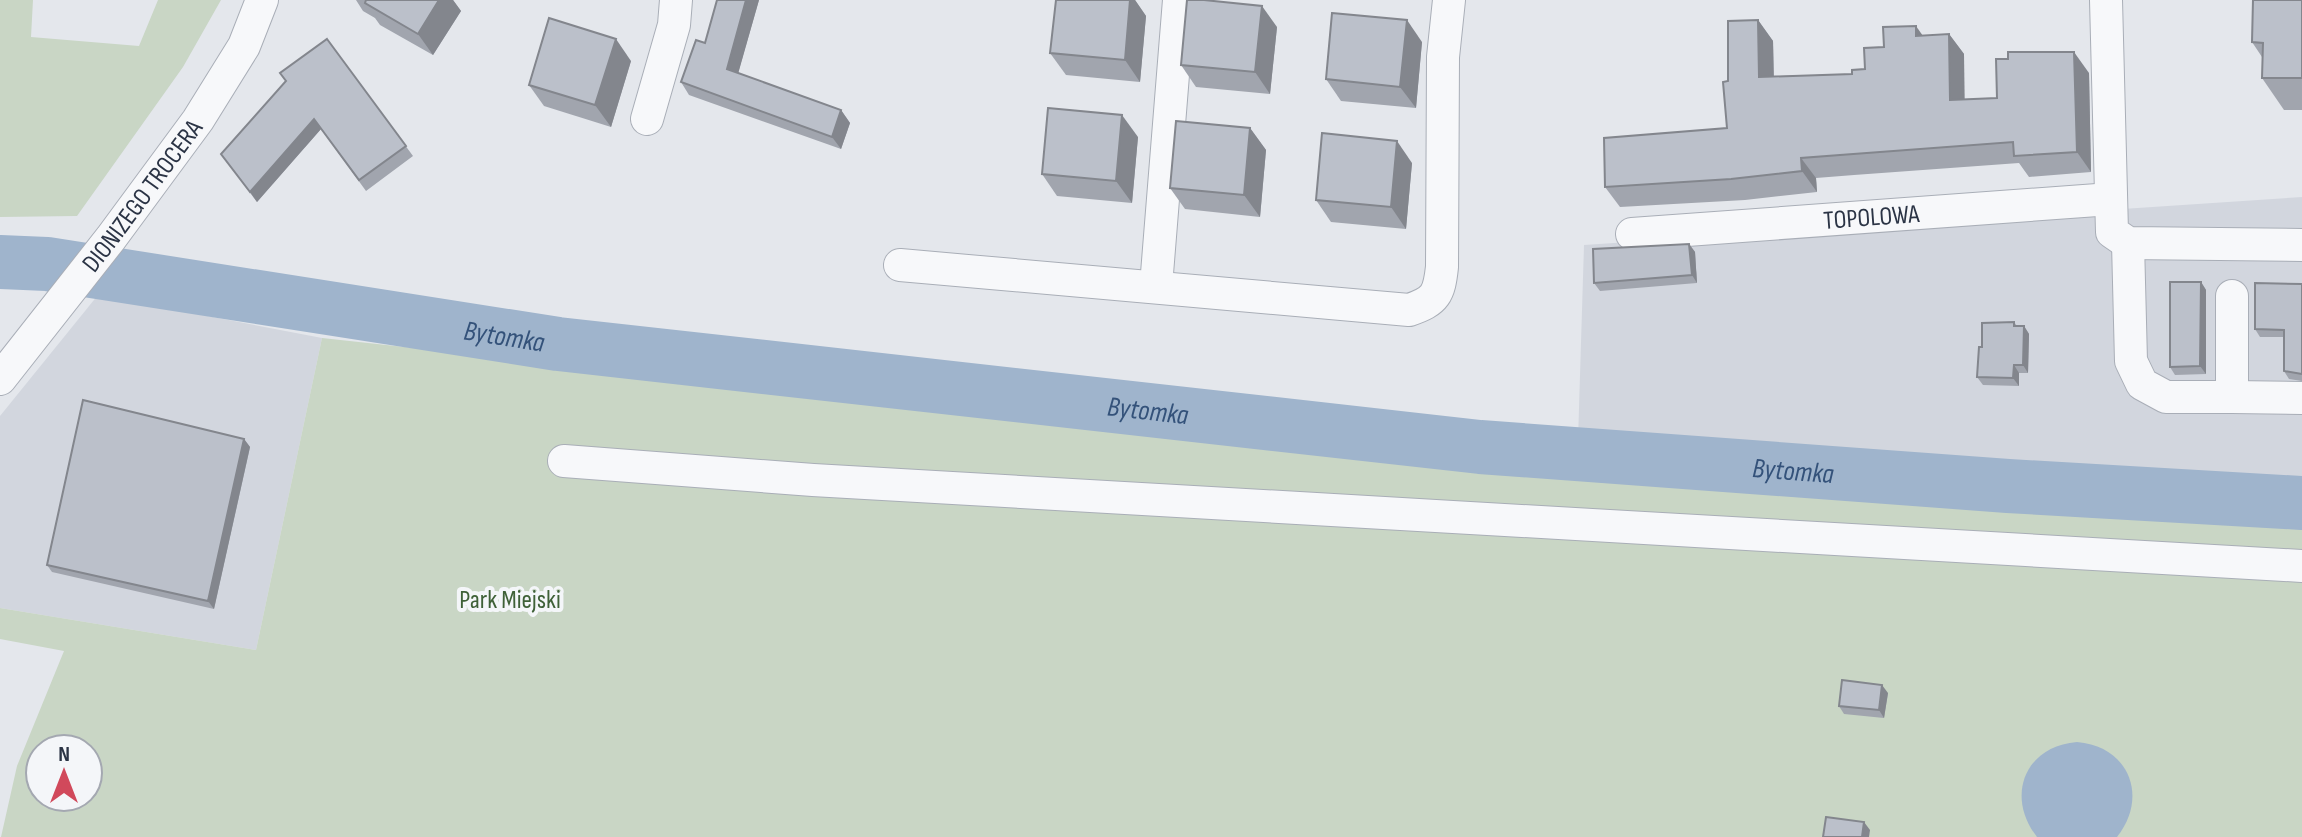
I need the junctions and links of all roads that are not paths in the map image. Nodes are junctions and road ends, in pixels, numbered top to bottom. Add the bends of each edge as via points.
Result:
1 (262, 0) edge
2 (676, 0) edge
3 (1179, 0) edge
4 (1449, 0) edge
5 (2106, 0) edge
6 (647, 119) dead end
7 (2111, 199) junction
8 (1632, 234) dead end
9 (2120, 238) junction
10 (2302, 245) edge
11 (900, 265) dead end
12 (1156, 286) junction
13 (2232, 296) dead end
14 (0, 379) edge
15 (2232, 397) junction
16 (2302, 398) edge
17 (564, 461) dead end
18 (2302, 566) edge

1 - 14 street, DIONIZEGO TROCERA via 244,46 198,120
2 - 6 street
3 - 12 street
4 - 12 street via 1443,57 1442,267 1439,288 1428,303 1409,310
5 - 7 street
7 - 8 street, TOPOLOWA
7 - 9 street
9 - 10 street
9 - 15 street via 2131,361 2142,384 2166,397
11 - 12 street
13 - 15 street
15 - 16 street
17 - 18 street via 828,481

